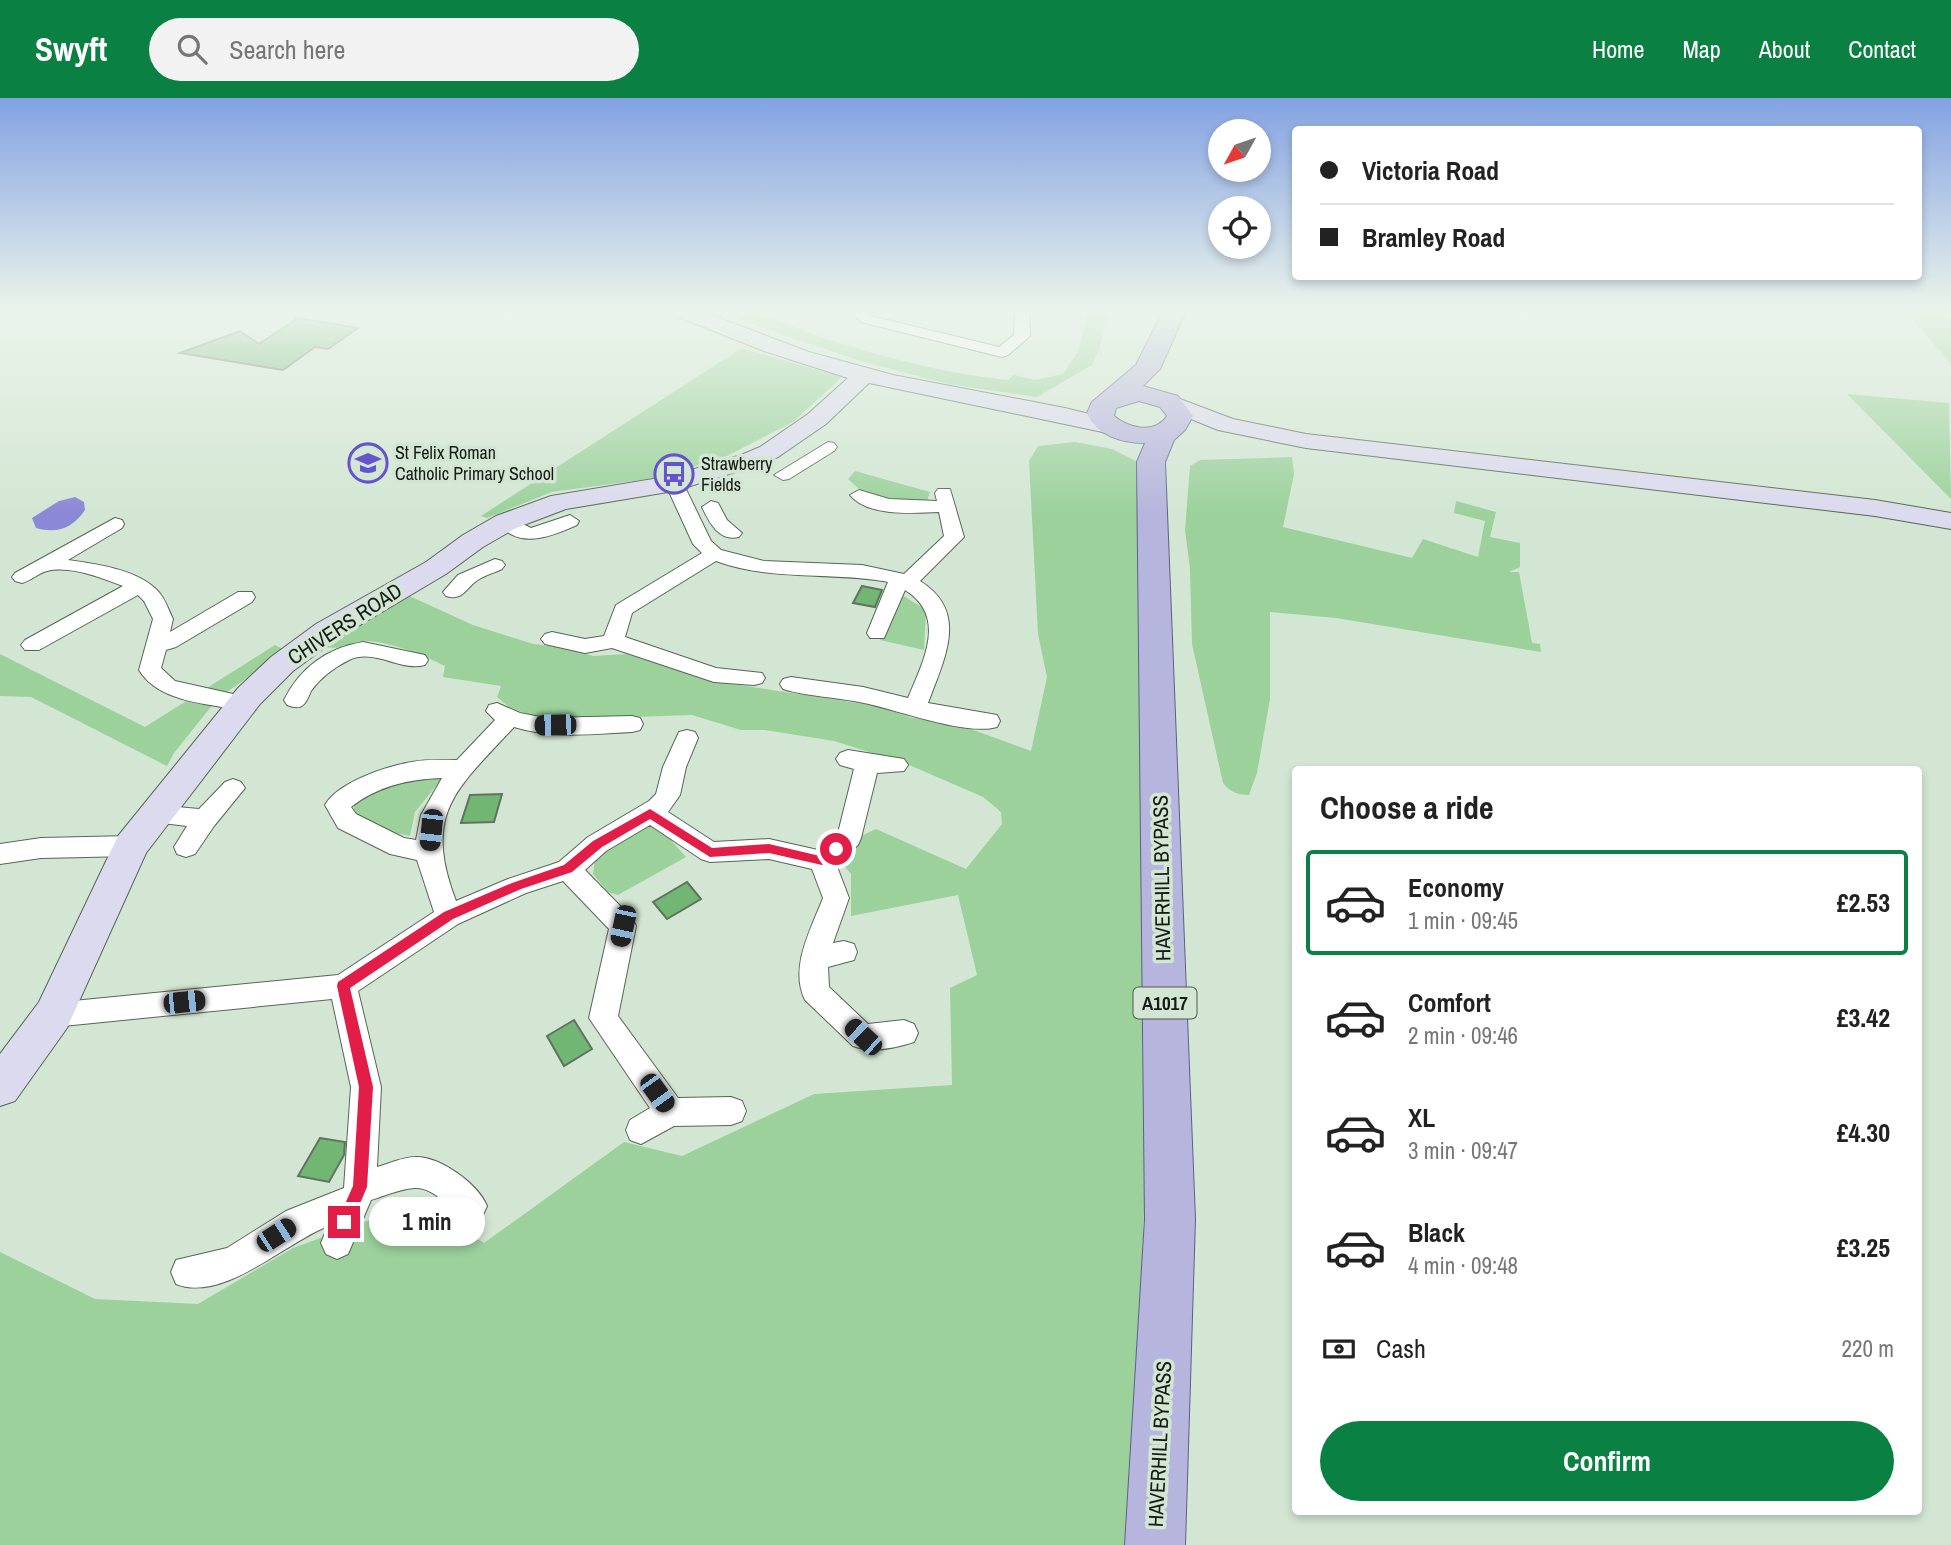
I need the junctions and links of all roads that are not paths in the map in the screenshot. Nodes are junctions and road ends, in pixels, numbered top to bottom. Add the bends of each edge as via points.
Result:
1 (861, 379) edge
2 (880, 379) edge
3 (1140, 379) edge
4 (1149, 379) edge
5 (1113, 414) junction
6 (1166, 424) junction
7 (828, 447) dead end
8 (782, 465) junction
9 (674, 483) junction
10 (859, 495) dead end
11 (570, 521) dead end
12 (721, 521) dead end
13 (506, 522) junction
14 (1951, 522) edge
15 (115, 524) dead end
16 (696, 528) junction
17 (714, 554) junction
18 (45, 565) junction
19 (495, 565) dead end
20 (22, 577) dead end
21 (451, 580) junction
22 (903, 581) junction
23 (137, 587) junction
24 (245, 597) dead end
25 (877, 633) dead end
26 (552, 639) dead end
27 (613, 641) junction
28 (32, 645) dead end
29 (154, 646) junction
30 (302, 648) junction
31 (334, 659) junction
32 (417, 660) dead end
33 (754, 678) dead end
34 (791, 684) dead end
35 (295, 699) dead end
36 (243, 703) junction
37 (916, 707) junction
38 (989, 721) dead end
39 (632, 724) dead end
40 (687, 738) dead end
41 (896, 765) dead end
42 (465, 768) junction
43 (233, 788) dead end
44 (650, 813) junction
45 (155, 814) junction
46 (205, 819) junction
47 (131, 846) junction
48 (186, 847) dead end
49 (429, 852) junction
50 (0, 854) edge
51 (822, 861) junction
52 (568, 869) junction
53 (449, 916) junction
54 (844, 952) dead end
55 (814, 958) junction
56 (343, 986) junction
57 (53, 1014) junction
58 (904, 1033) dead end
59 (0, 1087) edge
60 (731, 1111) dead end
61 (670, 1112) junction
62 (641, 1130) dead end
63 (356, 1194) junction
64 (471, 1206) dead end
65 (337, 1242) dead end
66 (188, 1272) dead end
67 (1155, 1545) edge

1 - 8 street, CHIVERS ROAD via 817,419
2 - 5 street via 1041,410
3 - 5 main road
4 - 6 main road, HAVERHILL BYPASS / A1017
5 - 6 main road
5 - 6 main road via 1139,393
6 - 14 street via 1227,425 1329,444 1875,508
6 - 67 main road, HAVERHILL BYPASS / A1017 via 1170,1219
7 - 8 street
8 - 9 street, CHIVERS ROAD
9 - 13 street, CHIVERS ROAD via 560,502
9 - 16 street
10 - 22 street via 868,502 925,507 945,500 954,537
11 - 13 street via 537,535 525,535
12 - 16 street
13 - 21 street, CHIVERS ROAD via 472,541
15 - 18 street
16 - 17 street
17 - 22 street via 770,568 856,570
17 - 27 street via 623,610
18 - 20 street
18 - 23 street via 117,576
19 - 21 street
21 - 30 street, CHIVERS ROAD via 356,612
22 - 25 street
22 - 37 street via 938,610 938,646
23 - 28 street
23 - 29 street via 150,594 163,619
24 - 29 street via 169,642
26 - 27 street via 585,646
27 - 33 street via 714,675
29 - 36 street via 150,670 168,687
30 - 31 street
30 - 36 street, CHIVERS ROAD
31 - 32 street via 366,649
31 - 35 street
34 - 37 street
36 - 45 street, CHIVERS ROAD
37 - 38 street
39 - 42 street via 530,725 503,715
40 - 44 street via 674,769 671,792 664,804
41 - 51 street via 858,762 849,838
42 - 49 street via 434,808
42 - 49 street via 413,770 359,788 337,805 347,821 399,846
43 - 46 street
44 - 51 street via 710,852 769,849
44 - 52 street via 597,844
45 - 46 street
45 - 47 street, CHIVERS ROAD
46 - 48 street
47 - 50 street
47 - 57 street, CHIVERS ROAD
49 - 53 street
51 - 55 street via 836,898
52 - 53 street
52 - 61 street via 623,926 603,1018
53 - 56 street
54 - 55 street
55 - 58 street via 815,992 863,1037
56 - 57 street
56 - 63 street via 366,1087
57 - 59 street, CHIVERS ROAD
60 - 61 street
61 - 62 street
63 - 64 street via 416,1172 440,1178
63 - 65 street
63 - 66 street via 297,1222 233,1263

